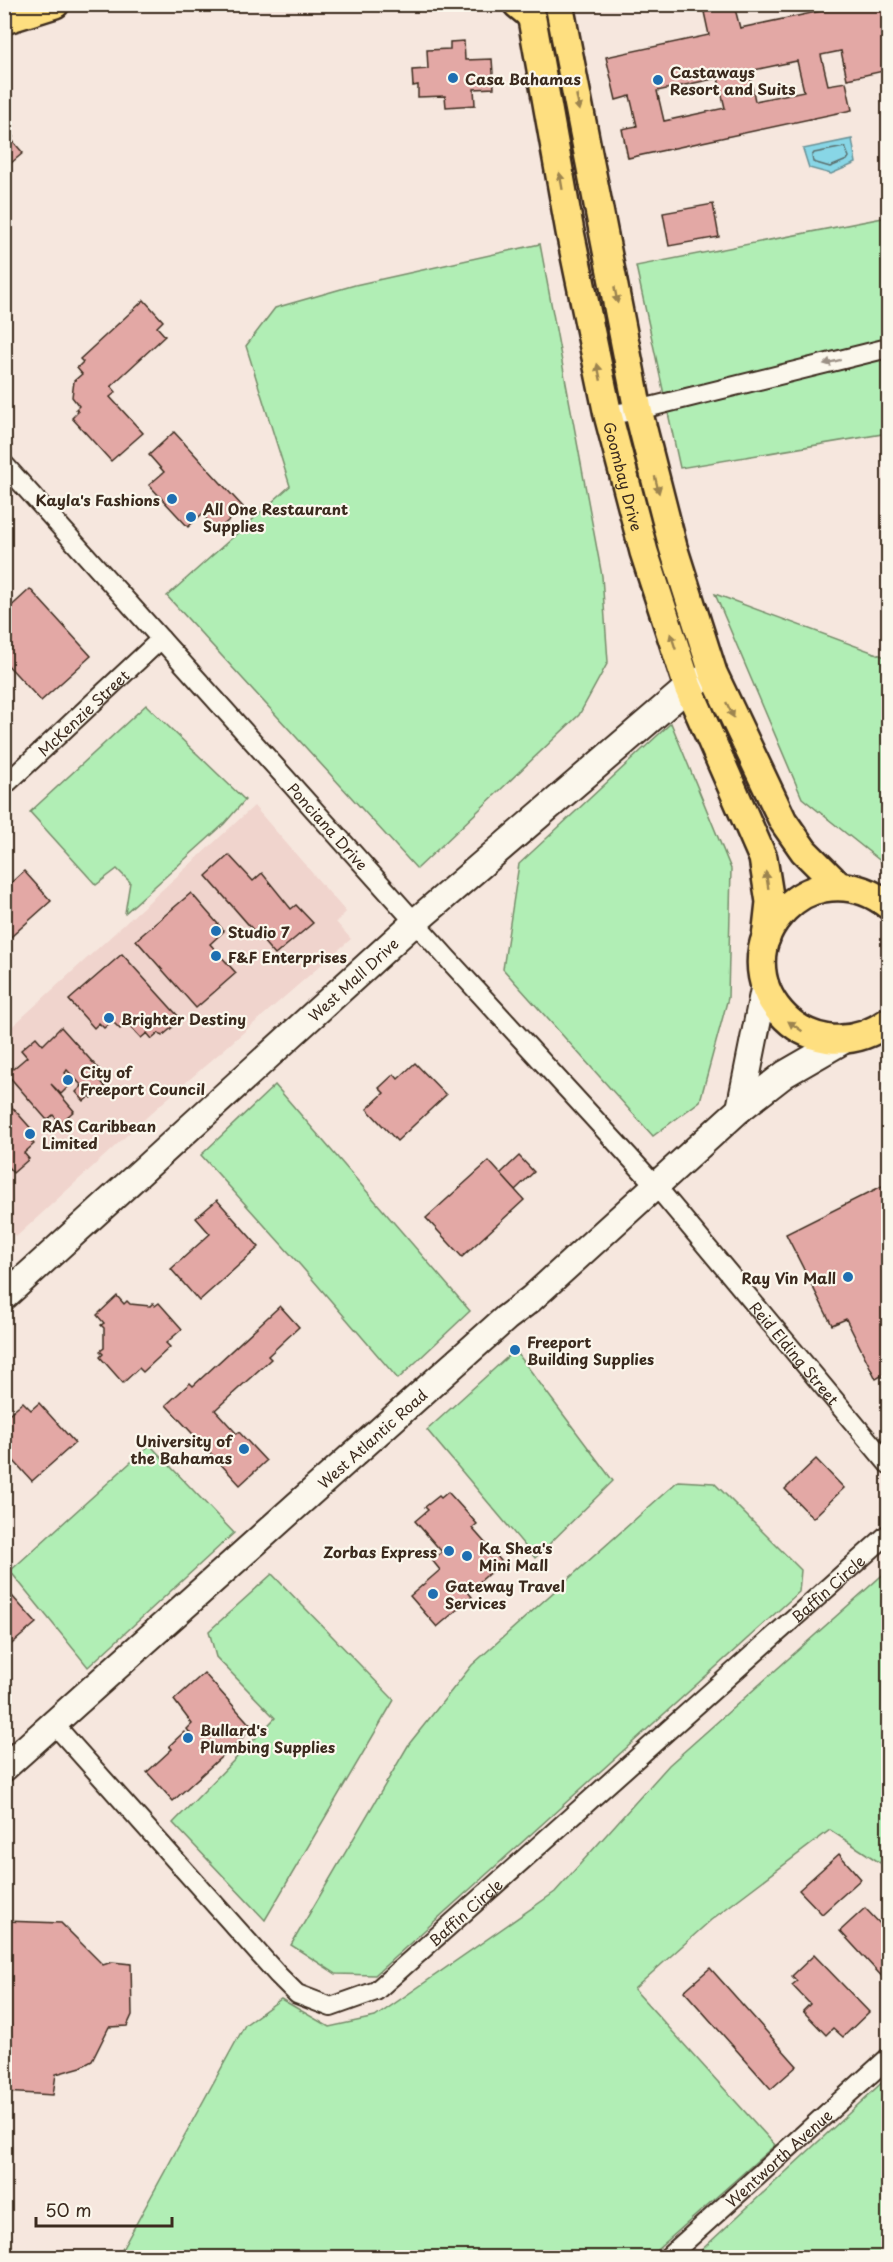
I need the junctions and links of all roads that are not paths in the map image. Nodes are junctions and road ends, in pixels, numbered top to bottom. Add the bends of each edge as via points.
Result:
1 (55, 4) edge
2 (517, 4) edge
3 (559, 4) edge
4 (4, 20) edge
5 (603, 227) junction
6 (570, 232) junction
7 (888, 348) edge
8 (638, 410) junction
9 (608, 415) junction
10 (4, 464) edge
11 (161, 639) junction
12 (713, 674) junction
13 (688, 687) junction
14 (4, 786) edge
15 (839, 886) junction
16 (888, 905) edge
17 (415, 922) junction
18 (766, 938) junction
19 (765, 984) junction
20 (888, 1022) edge
21 (844, 1040) junction
22 (740, 1109) junction
23 (656, 1186) junction
24 (4, 1297) edge
25 (888, 1464) edge
26 (888, 1534) edge
27 (53, 1723) junction
28 (4, 1768) edge
29 (888, 2058) edge
30 (667, 2258) edge

1 - 4 main road
6 -> 2 main road, Goombay Drive via 532,19
3 -> 5 main road, Goombay Drive
5 - 6 main road
5 -> 8 main road, Goombay Drive
9 -> 6 main road, Goombay Drive
7 -> 8 street
8 - 9 street
8 -> 12 main road, Goombay Drive via 673,547
13 -> 9 main road, Goombay Drive via 644,552
10 - 11 street, Ponciana Drive
11 - 14 street, McKenzie Street
11 - 17 street, Ponciana Drive
12 - 13 main road, West Mall Drive
12 -> 15 main road, Goombay Drive via 793,836
13 - 17 main road, West Mall Drive
18 -> 13 main road, Goombay Drive via 770,902 763,858
15 - 16 main road via 860,889
15 - 18 main road via 815,889 794,900 777,917
17 - 23 street, Ponciana Drive
17 - 24 main road, West Mall Drive
18 - 19 main road, Goombay Drive via 762,961
21 -> 19 main road via 823,1039 787,1020 773,1003
19 - 22 main road
20 - 21 main road via 861,1037
21 - 22 main road, West Atlantic Road via 785,1074
22 - 23 main road, West Atlantic Road
23 - 25 street, Reid Elding Street
23 - 27 main road, West Atlantic Road
26 - 27 street, Baffin Circle via 376,1991 331,2007 297,1994 278,1975
27 - 28 main road, West Atlantic Road
29 - 30 street, Wentworth Avenue

